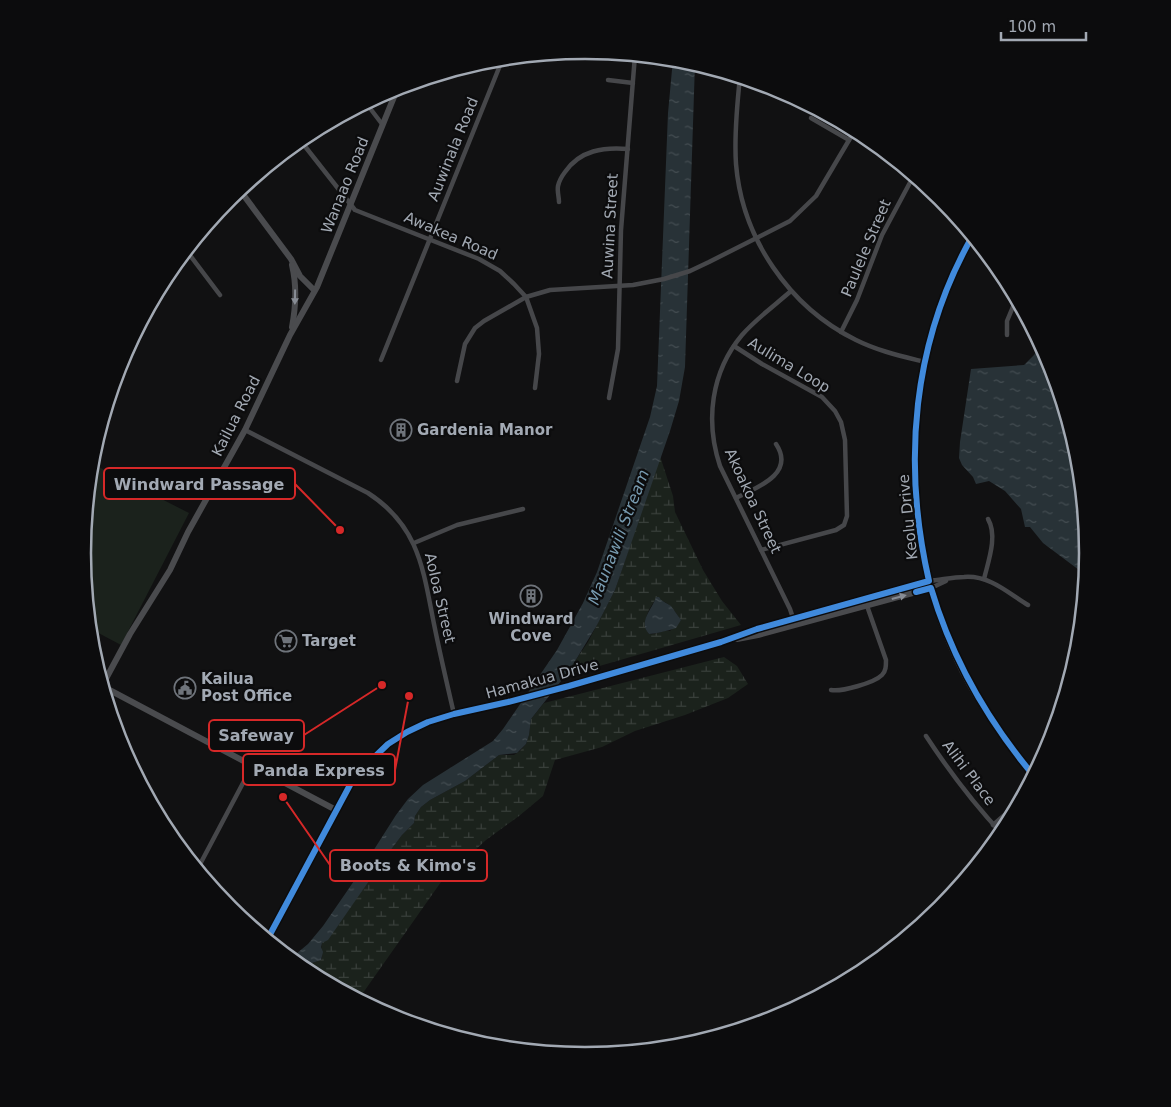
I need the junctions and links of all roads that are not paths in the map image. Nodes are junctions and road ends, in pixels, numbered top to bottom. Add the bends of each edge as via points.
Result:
1 (635, 62) edge
2 (500, 66) edge
3 (608, 80) dead end
4 (633, 83) junction
5 (739, 83) edge
6 (394, 97) edge
7 (370, 108) edge
8 (811, 118) dead end
9 (382, 124) junction
10 (851, 137) edge
11 (849, 140) junction
12 (305, 146) edge
13 (628, 149) junction
14 (911, 181) edge
15 (244, 196) edge
16 (559, 202) dead end
17 (350, 206) junction
18 (430, 238) junction
19 (756, 239) junction
20 (970, 242) edge
21 (190, 256) edge
22 (291, 259) junction
23 (619, 287) junction
24 (314, 290) junction
25 (791, 290) junction
26 (220, 294) dead end
27 (526, 297) junction
28 (1014, 305) edge
29 (841, 332) junction
30 (290, 335) junction
31 (1007, 335) dead end
32 (734, 346) junction
33 (381, 360) dead end
34 (925, 362) junction
35 (457, 381) dead end
36 (535, 388) dead end
37 (609, 398) dead end
38 (245, 430) junction
39 (776, 444) dead end
40 (736, 498) junction
41 (523, 509) dead end
42 (988, 520) dead end
43 (414, 542) junction
44 (761, 550) junction
45 (984, 579) junction
46 (930, 585) junction
47 (866, 602) junction
48 (1028, 605) dead end
49 (794, 622) junction
50 (107, 677) edge
51 (830, 690) dead end
52 (110, 691) edge
53 (454, 714) junction
54 (926, 736) dead end
55 (252, 766) junction
56 (1030, 771) edge
57 (336, 810) junction
58 (1006, 814) edge
59 (993, 825) junction
60 (997, 829) edge
61 (200, 864) edge
62 (270, 934) edge

1 - 4 street, Auwina Street
2 - 18 street, Auwinala Road
3 - 4 street
4 - 13 street, Auwina Street
5 - 19 street via 736,165 744,206
6 - 9 main road, Wanaao Road
7 - 9 street
8 - 11 street
9 - 17 main road, Wanaao Road
10 - 11 street
11 - 19 street via 806,207 790,221
12 - 17 street, Awakea Road
13 - 16 street via 596,150 574,162 560,181
13 - 23 street, Auwina Street
14 - 29 street, Paulele Street via 882,235
15 - 22 main road
17 - 18 street, Awakea Road
17 - 24 main road, Wanaao Road
18 - 27 street, Awakea Road via 493,266
18 - 33 street, Auwinala Road
19 - 23 street via 690,271 653,282
19 - 25 street
20 - 34 main road, Keolu Drive via 946,292
21 - 26 street
22 - 24 main road via 300,276
22 -> 30 main road via 295,311
23 - 27 street via 550,290
23 - 37 street, Auwina Street via 618,349
24 - 30 main road, Kailua Road
25 - 29 street
25 - 32 street, Akoakoa Street
27 - 35 street via 475,328 465,344
27 - 36 street, Awakea Road via 539,343
28 - 31 street via 1007,321
29 - 34 street via 881,350
30 - 38 main road, Kailua Road
32 - 40 street, Akoakoa Street via 718,377 711,416 717,456
32 - 44 street, Aulima Loop via 827,401 838,416 844,434 847,516 844,525
34 - 46 main road, Keolu Drive via 915,430 915,487 918,527
38 - 43 street, Aoloa Street via 376,498 397,517
38 - 50 main road, Kailua Road via 170,570
39 - 40 street via 782,460 776,473 765,484
40 - 44 street, Akoakoa Street
41 - 43 street via 457,524
42 - 45 street via 992,535
43 - 53 street, Aoloa Street via 423,567
44 - 49 street, Akoakoa Street
45 - 46 street, Hamakua Drive via 964,577
45 - 48 street, Hamakua Drive
46 - 47 main road, Hamakua Drive
46 - 56 main road, Keolu Drive via 949,641 975,693 1002,736
47 - 49 main road, Hamakua Drive
47 - 51 street via 886,660 885,670 877,679 842,690
49 - 53 main road, Hamakua Drive via 758,635 721,642 569,686
52 - 55 main road
53 - 57 main road, Hamakua Drive via 417,727 388,744 356,776
54 - 59 street, Alihi Place
55 - 57 main road
55 - 61 street
57 - 62 main road, Hamakua Drive
58 - 59 street, Alihi Place
59 - 60 street, Alihi Place

